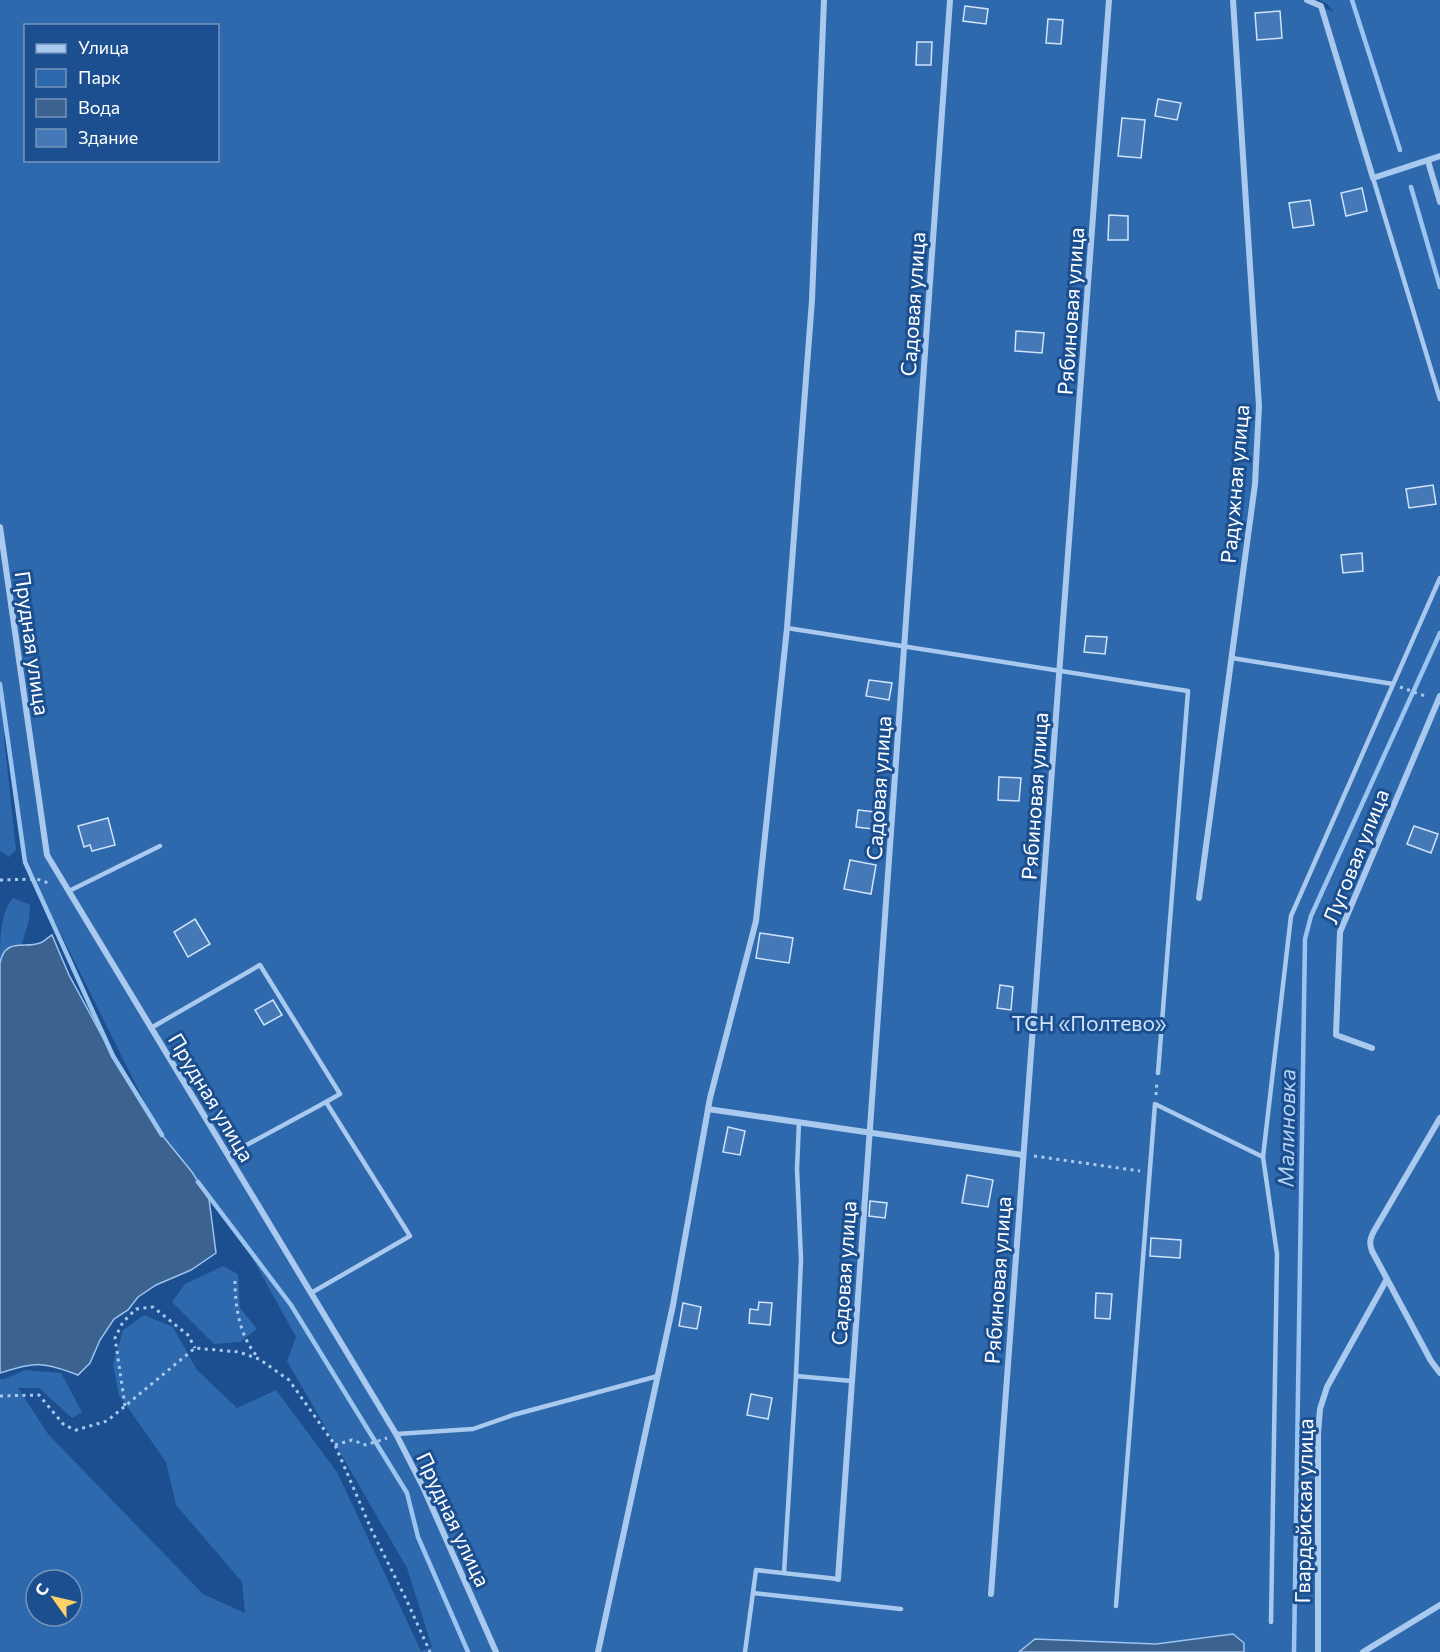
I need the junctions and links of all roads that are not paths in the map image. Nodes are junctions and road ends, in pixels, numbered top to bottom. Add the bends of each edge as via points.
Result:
1 (824, 0) edge
2 (950, 0) edge
3 (1109, 0) edge
4 (1233, 0) edge
5 (1307, 0) edge
6 (1440, 156) edge
7 (1428, 160) junction
8 (1373, 178) junction
9 (1440, 202) edge
10 (1440, 399) edge
11 (0, 526) edge
12 (1440, 578) edge
13 (787, 628) junction
14 (904, 646) junction
15 (1232, 658) junction
16 (1059, 671) junction
17 (1393, 684) junction
18 (1439, 700) edge
19 (160, 846) dead end
20 (69, 891) junction
21 (1199, 898) dead end
22 (151, 1028) junction
23 (1372, 1047) dead end
24 (1158, 1073) road end
25 (326, 1102) junction
26 (708, 1109) junction
27 (1440, 1118) edge
28 (800, 1122) junction
29 (870, 1131) junction
30 (228, 1155) junction
31 (1023, 1155) junction
32 (1263, 1157) junction
33 (1387, 1279) junction
34 (311, 1293) junction
35 (1440, 1373) edge
36 (658, 1376) junction
37 (796, 1376) junction
38 (852, 1380) junction
39 (396, 1434) junction
40 (784, 1573) junction
41 (838, 1579) joint
42 (753, 1593) junction
43 (991, 1594) dead end
44 (1440, 1605) edge
45 (1116, 1606) dead end
46 (901, 1609) dead end
47 (1271, 1622) dead end
48 (496, 1652) edge
49 (598, 1652) edge
50 (745, 1652) edge
51 (1318, 1652) edge
52 (1363, 1652) edge

1 - 13 street via 812,300
2 - 14 street, Садовая улица
3 - 16 street, Рябиновая улица
4 - 15 street, Радужная улица via 1259,405 1255,484
5 - 8 street via 1321,6
6 - 7 street
7 - 8 street
7 - 9 street
8 - 10 lane
11 - 20 street, Прудная улица via 47,855
12 - 17 lane
13 - 14 lane
13 - 26 street via 756,921
14 - 16 lane
14 - 29 street, Садовая улица
15 - 17 lane
15 - 21 street, Радужная улица
16 - 24 lane via 1188,691
16 - 31 street, Рябиновая улица
17 - 32 lane via 1290,916
18 - 23 street, Луговая улица via 1340,933 1336,1035
19 - 20 lane
20 - 22 street, Прудная улица
22 - 25 lane via 260,965 340,1094
22 - 30 street, Прудная улица
25 - 30 lane
25 - 34 lane via 410,1236
26 - 28 street
26 - 36 street
27 - 33 street via 1370,1238 1371,1251
28 - 29 street
28 - 37 lane via 797,1169 801,1259
29 - 31 street
29 - 38 street, Садовая улица
30 - 34 street, Прудная улица
31 - 43 street, Рябиновая улица
32 - 45 lane via 1155,1104
32 - 47 lane via 1276,1254
33 - 35 street
33 - 51 street, Гвардейская улица via 1327,1388 1320,1409
34 - 39 street, Прудная улица
36 - 39 lane via 473,1429
36 - 49 street
37 - 38 lane
37 - 40 lane
38 - 41 street, Садовая улица
39 - 48 street, Прудная улица
40 - 41 lane
40 - 42 lane via 756,1570
42 - 46 lane
42 - 50 lane
44 - 52 street

